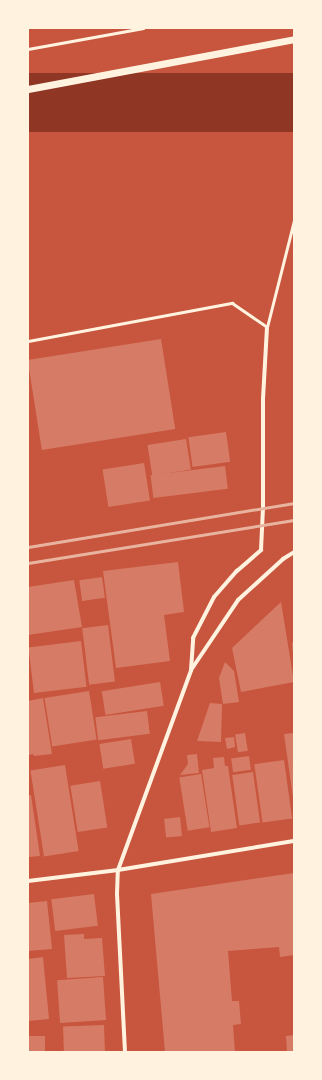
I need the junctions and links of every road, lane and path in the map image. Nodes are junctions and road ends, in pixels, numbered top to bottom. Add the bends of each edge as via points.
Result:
1 (143, 28) edge
2 (294, 40) edge
3 (28, 49) edge
4 (28, 89) edge
5 (294, 220) edge
6 (267, 327) junction
7 (28, 341) edge
8 (294, 552) edge
9 (190, 670) junction
10 (294, 842) edge
11 (118, 870) junction
12 (28, 881) edge
13 (125, 1052) edge

1 - 3 path
2 - 4 street
5 - 6 lane
6 - 7 lane via 232,303
6 - 9 street via 263,399 261,550 232,576 214,597 193,638
8 - 9 street via 238,600
9 - 11 street
10 - 11 street
11 - 12 street
11 - 13 street

